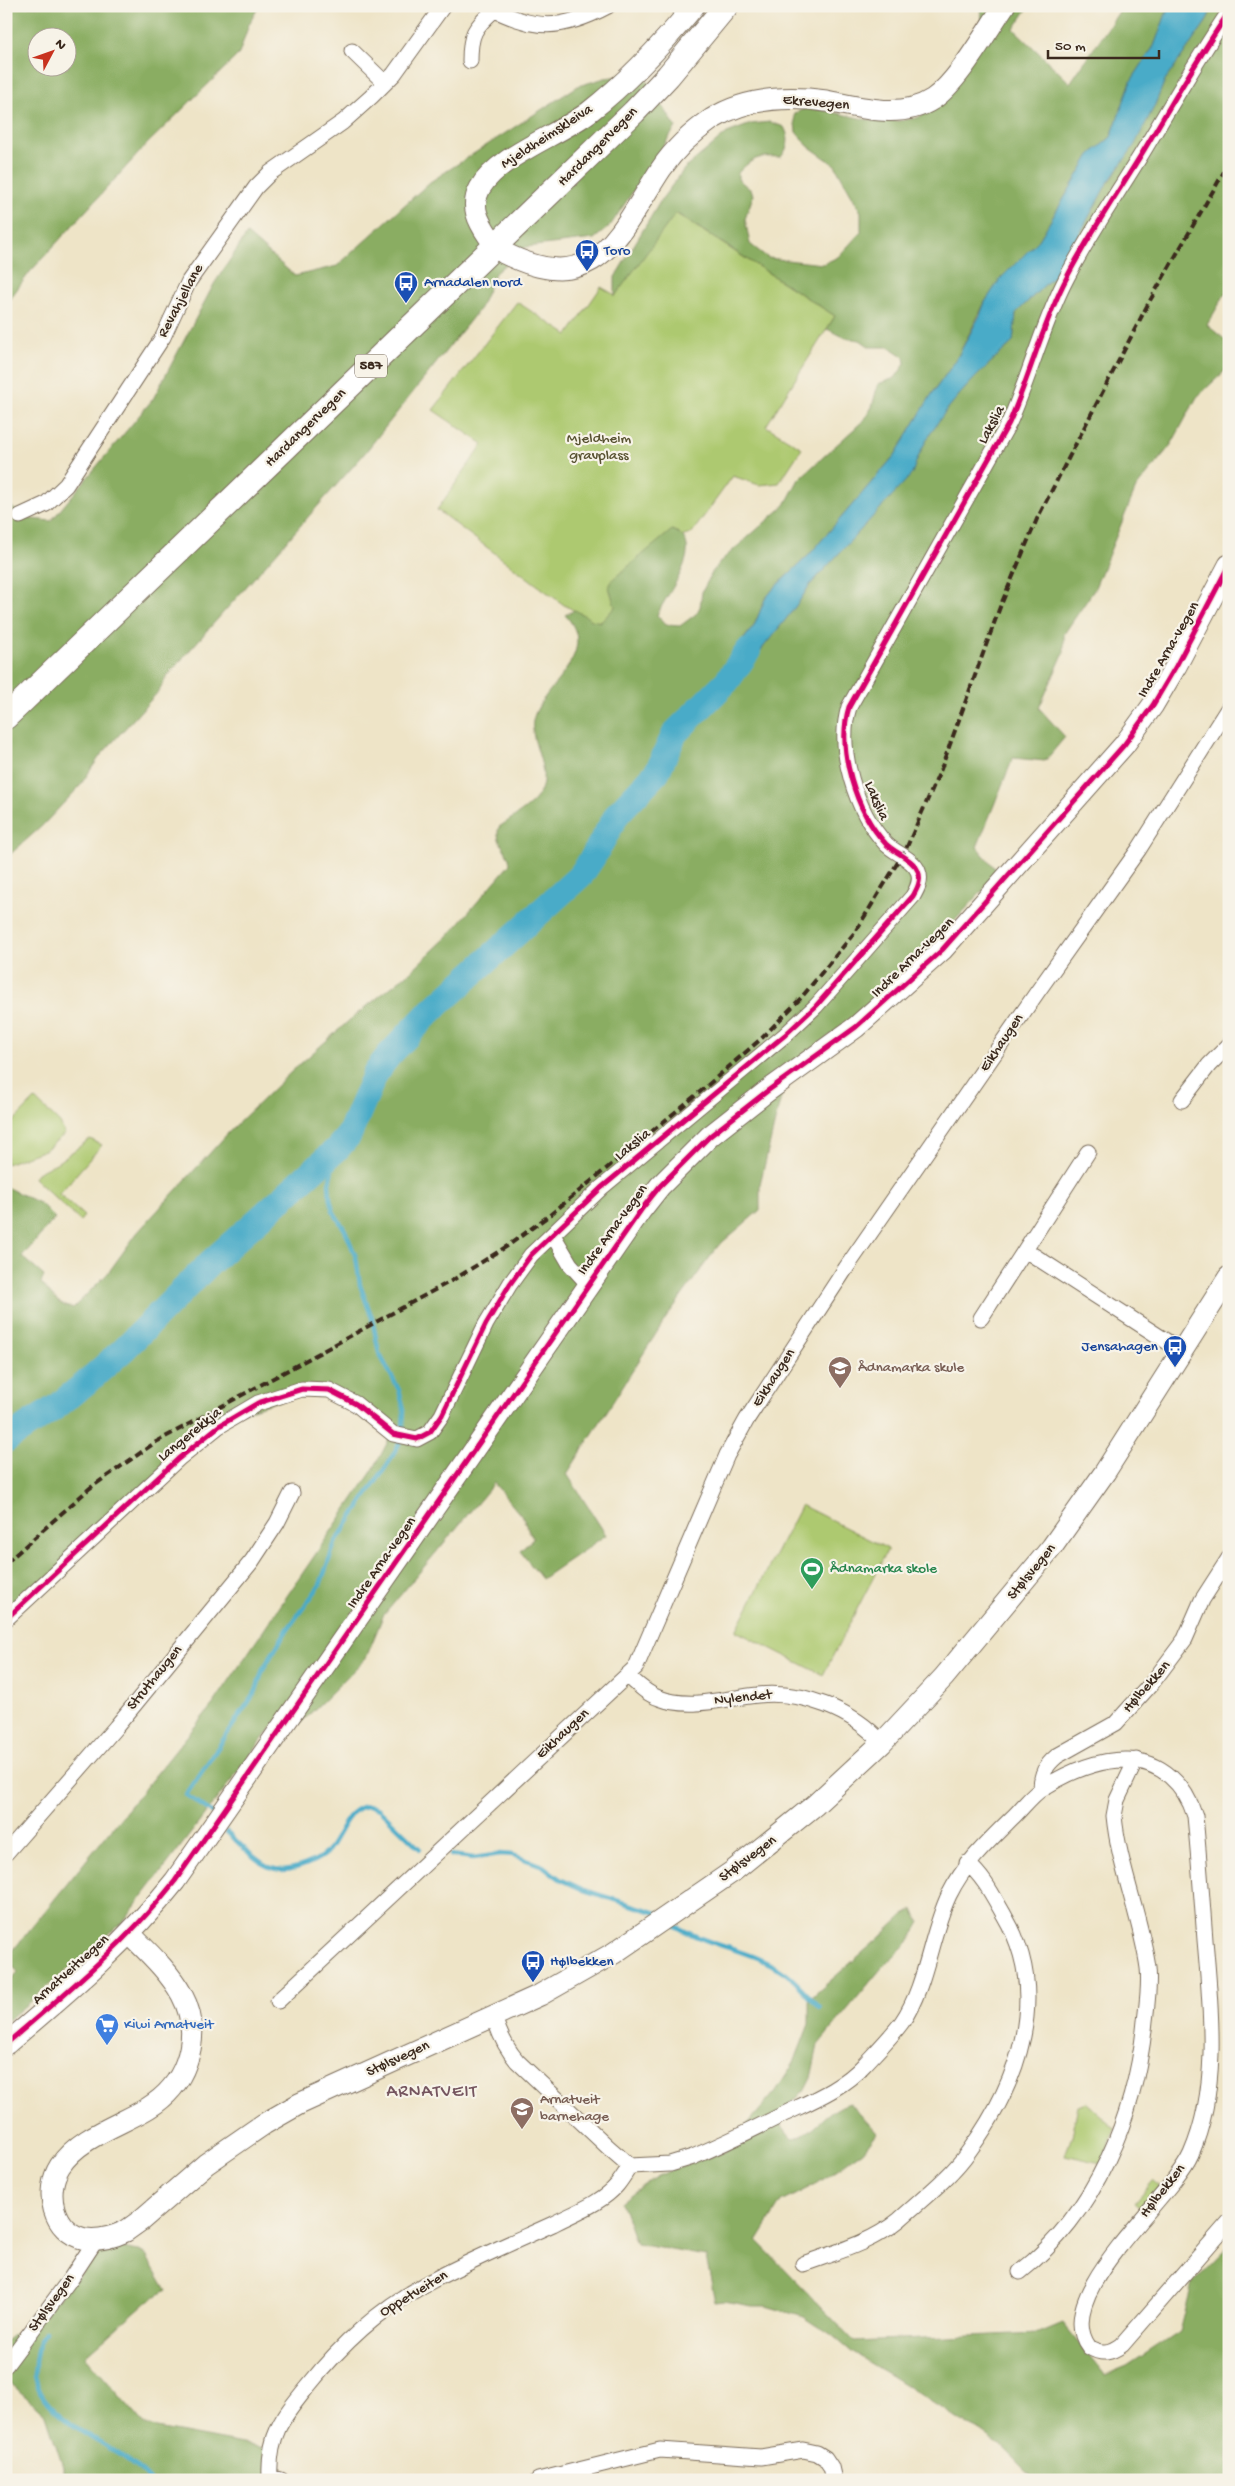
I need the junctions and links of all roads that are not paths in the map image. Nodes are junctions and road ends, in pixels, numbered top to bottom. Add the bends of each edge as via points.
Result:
1 (443, 6) edge
2 (608, 6) edge
3 (694, 6) edge
4 (726, 6) edge
5 (1004, 6) edge
6 (490, 8) edge
7 (1229, 12) edge
8 (352, 51) dead end
9 (470, 61) dead end
10 (385, 83) junction
11 (489, 237) dead end
12 (504, 253) dead end
13 (20, 516) dead end
14 (1229, 565) edge
15 (1229, 707) edge
16 (6, 717) edge
17 (1229, 1045) edge
18 (1182, 1100) dead end
19 (1088, 1152) dead end
20 (553, 1235) junction
21 (1025, 1250) junction
22 (1229, 1277) edge
23 (589, 1285) junction
24 (981, 1318) dead end
25 (1180, 1350) junction
26 (292, 1493) dead end
27 (1229, 1558) edge
28 (6, 1619) edge
29 (628, 1676) junction
30 (882, 1743) junction
31 (1136, 1760) junction
32 (1041, 1789) junction
33 (6, 1853) edge
34 (966, 1863) junction
35 (130, 1934) junction
36 (278, 2001) dead end
37 (494, 2016) junction
38 (6, 2044) edge
39 (630, 2166) junction
40 (1229, 2222) edge
41 (96, 2240) junction
42 (802, 2264) dead end
43 (1020, 2272) dead end
44 (6, 2365) edge
45 (274, 2479) edge
46 (538, 2480) edge
47 (834, 2480) edge

1 - 10 street, Revahjellane
2 - 6 street via 587,17 555,26 538,25
3 - 11 main road, Mjeldheimskleiva via 642,66 603,100 485,180 476,198 475,213
4 - 16 main road, Hardangervegen / 587 via 668,76 614,131
5 - 12 main road, Ekrevegen via 950,82 924,104 887,110 805,99 771,99 743,105 712,120 674,152 626,228 597,258 580,267 562,268 530,264
6 - 9 street via 473,33
7 - 20 street, Lakslia via 1187,74 1077,258 1045,324 1008,423 849,707 844,736 850,770 879,836 918,870 920,878 912,896 816,1006 750,1066 601,1188
8 - 10 street
10 - 13 street, Revahjellane via 343,122 270,173 256,187 189,281 163,336 66,485 46,504
14 - 23 main road, Indre Arna-vegen via 1156,700 1124,745 1067,811 911,980 856,1027 734,1116 687,1158 641,1210
15 - 29 street, Eikhaugen via 1153,828 846,1268 747,1419 726,1455 646,1648
17 - 18 street
19 - 21 street
20 - 23 street via 570,1264
20 - 28 street, Langerekkja via 531,1255 510,1284 486,1324 442,1415 423,1437 410,1439 392,1434 356,1404 329,1390 302,1389 258,1403 219,1426 178,1458
21 - 24 street
21 - 25 street
22 - 25 main road, Stølsvegen
23 - 35 main road, Indre Arna-vegen via 212,1831
25 - 30 main road, Stølsvegen via 1062,1535 956,1663
26 - 33 street, Struthaugen via 277,1524 252,1561 116,1727
27 - 32 street, Hølbekken via 1202,1600 1185,1639 1152,1683 1116,1723 1048,1763 1041,1778
29 - 30 street, Nylendet via 658,1698 673,1702 693,1704 760,1694 784,1694 809,1700 861,1723
29 - 36 street, Eikhaugen
30 - 37 main road, Stølsvegen via 777,1838 689,1904 574,1977
31 - 32 street, Hølbekken via 1101,1762 1077,1770
31 - 40 street, Hølbekken via 1161,1768 1174,1780 1188,1798 1195,1816 1207,1954 1210,2063 1203,2114 1191,2154 1181,2172 1109,2259 1088,2292 1081,2317 1082,2332 1089,2347 1103,2353 1122,2345
31 - 43 street via 1117,1800 1114,1816 1148,1968 1138,2076 1123,2125 1087,2196 1051,2245
32 - 34 street, Hølbekken
34 - 39 street, Hølbekken via 941,1914 923,1974 902,2022 847,2081 693,2157 670,2164
34 - 42 street via 981,1877 1015,1933 1024,1962 1027,2015 1023,2044 1009,2082 970,2151 899,2220 864,2242
35 - 38 main road, Arnatveitvegen
35 - 41 main road via 171,1978 182,1995 192,2018 192,2045 181,2076 162,2098 86,2142 66,2158 52,2180 51,2193 60,2221 73,2233
37 - 39 street via 498,2033 517,2061
37 - 41 main road, Stølsvegen via 278,2116 221,2154 140,2221 111,2237
39 - 45 street, Oppetveiten via 614,2188 585,2208 422,2286 368,2323 325,2365 287,2411 270,2445
41 - 44 street, Stølsvegen
46 - 47 street via 660,2450 761,2457 803,2450 825,2458

